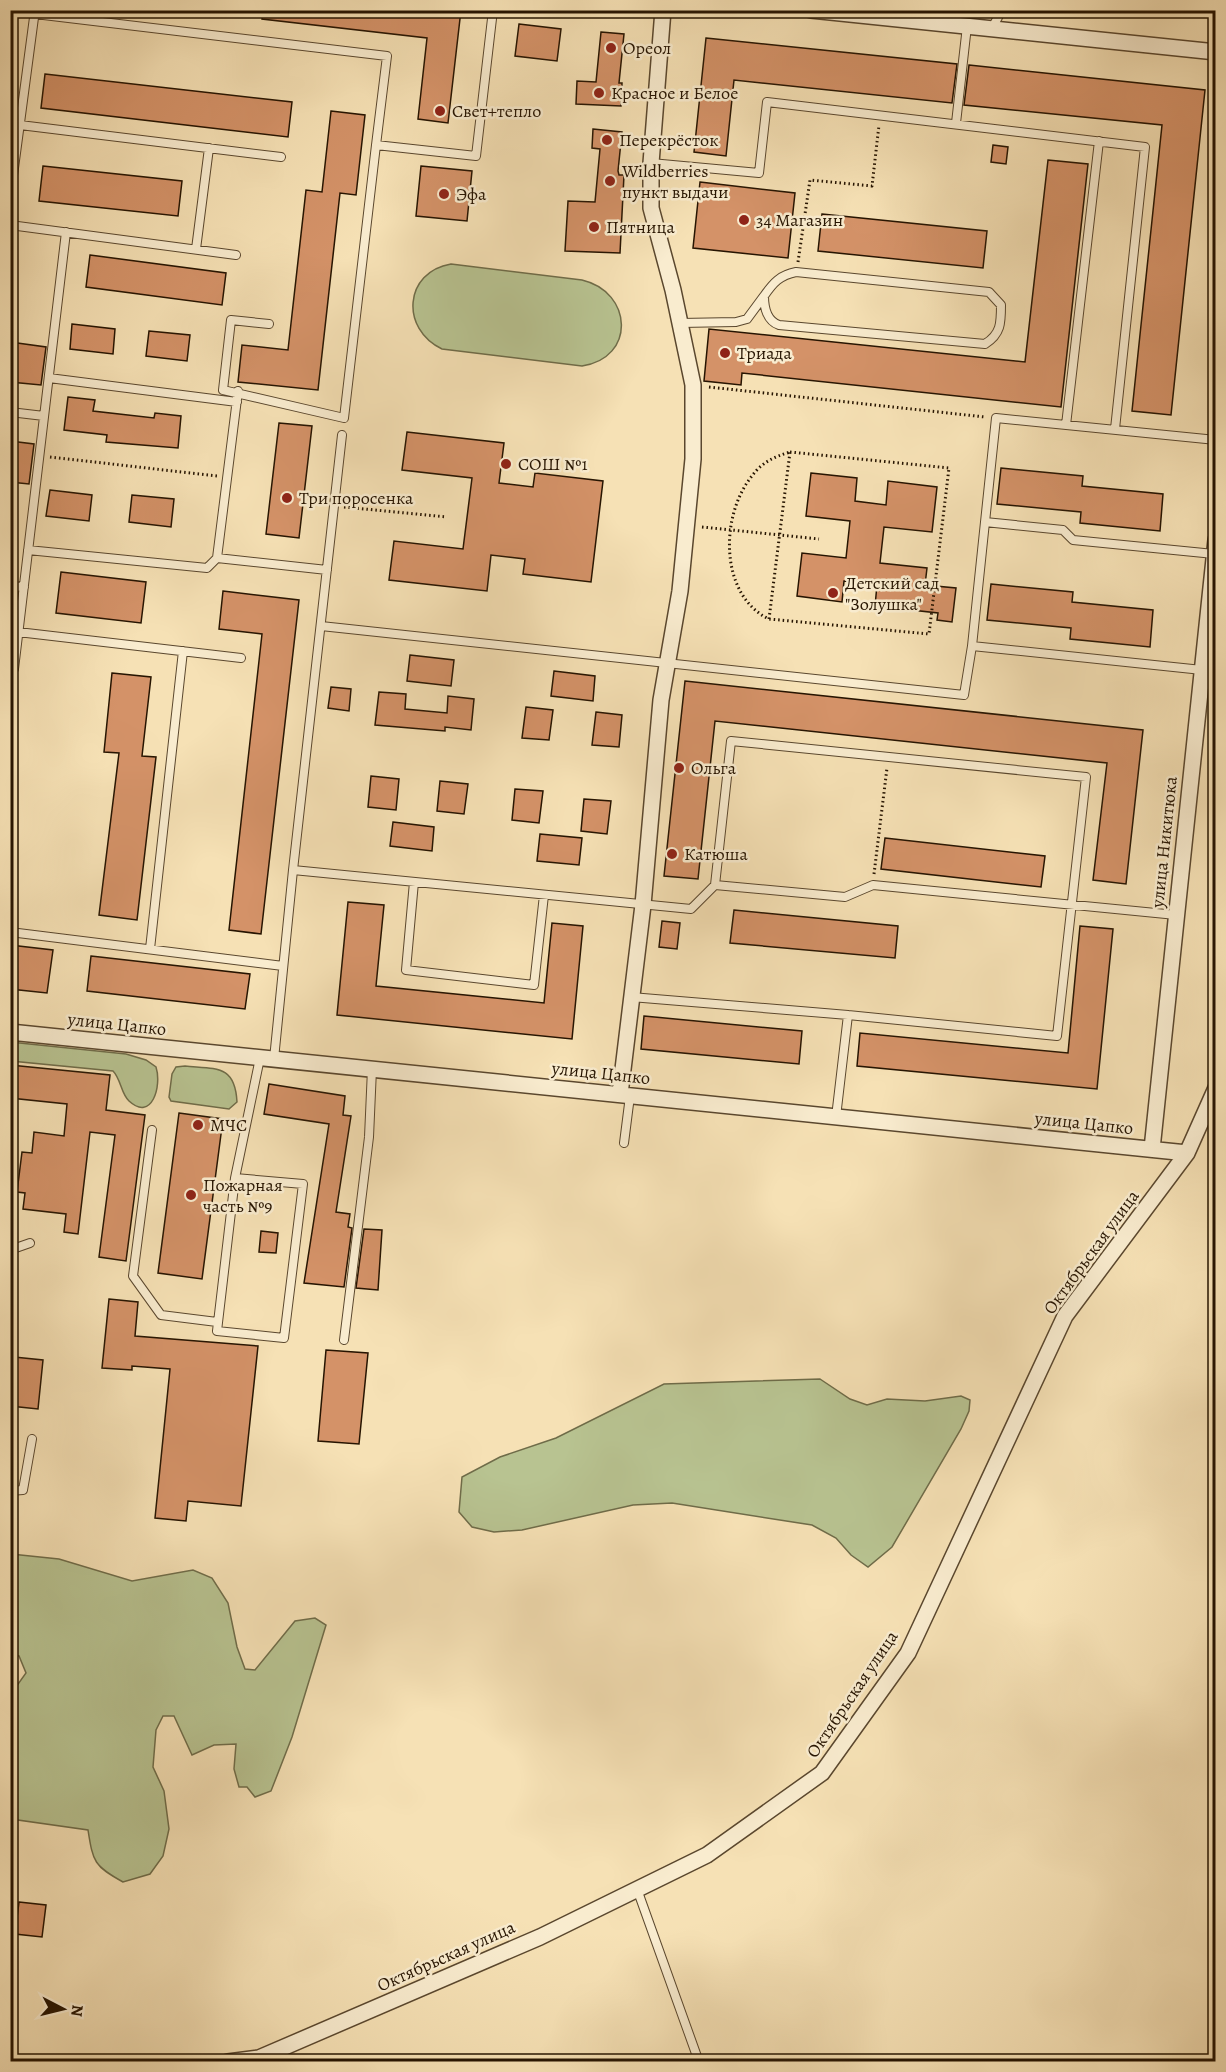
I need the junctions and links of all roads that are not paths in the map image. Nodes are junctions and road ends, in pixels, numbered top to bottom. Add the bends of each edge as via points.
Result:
1 (493, 10) edge
2 (663, 10) edge
3 (811, 10) edge
4 (1002, 10) edge
5 (35, 12) edge
6 (967, 26) junction
7 (992, 28) junction
8 (1215, 52) edge
9 (956, 123) junction
10 (20, 125) junction
11 (1099, 141) junction
12 (376, 145) junction
13 (209, 148) junction
14 (281, 157) dead end
15 (651, 163) junction
16 (10, 198) edge
17 (10, 225) edge
18 (66, 232) junction
19 (196, 249) junction
20 (236, 255) dead end
21 (764, 297) junction
22 (680, 323) junction
23 (269, 324) dead end
24 (49, 378) junction
25 (238, 392) junction
26 (237, 402) junction
27 (10, 412) edge
28 (44, 416) junction
29 (1066, 425) junction
30 (1115, 429) junction
31 (342, 435) dead end
32 (1215, 440) edge
33 (985, 522) junction
34 (1215, 547) edge
35 (28, 550) junction
36 (217, 558) junction
37 (327, 570) junction
38 (10, 585) edge
39 (24, 587) junction
40 (321, 626) junction
41 (18, 632) junction
42 (972, 646) junction
43 (183, 651) junction
44 (241, 658) dead end
45 (669, 664) junction
46 (10, 668) edge
47 (1202, 670) junction
48 (293, 870) junction
49 (414, 882) junction
50 (715, 885) junction
51 (544, 895) junction
52 (643, 905) junction
53 (1071, 905) junction
54 (1176, 915) junction
55 (10, 932) edge
56 (150, 950) junction
57 (284, 966) junction
58 (631, 997) junction
59 (848, 1015) junction
60 (10, 1032) edge
61 (267, 1058) junction
62 (372, 1069) junction
63 (1215, 1089) edge
64 (625, 1095) junction
65 (836, 1117) junction
66 (152, 1130) dead end
67 (624, 1143) dead end
68 (1152, 1149) junction
69 (1187, 1153) junction
70 (235, 1178) junction
71 (30, 1243) dead end
72 (10, 1250) edge
73 (218, 1322) junction
74 (344, 1340) dead end
75 (32, 1439) dead end
76 (10, 1491) edge
77 (637, 1889) junction
78 (228, 2061) edge
79 (699, 2061) edge

1 - 12 lane via 476,156
2 - 15 street
3 - 6 street
4 - 7 lane
5 - 10 lane
5 - 12 lane via 387,56
6 - 7 street
6 - 9 lane
7 - 8 street
9 - 11 lane
9 - 15 lane via 766,102 759,173
10 - 13 lane
10 - 16 lane
11 - 29 lane
11 - 30 lane via 1145,147
12 - 25 lane via 344,418
13 - 14 lane
13 - 19 lane
15 - 22 street via 651,208
17 - 18 lane
18 - 19 lane
18 - 24 lane
19 - 20 lane
21 - 21 lane via 766,312 779,325 985,344 1000,330 1001,305 989,291 796,272 784,274
21 - 22 lane via 747,319
22 - 45 street via 693,385 693,459 689,524
23 - 25 lane via 231,320 223,390
24 - 26 lane
24 - 28 lane
25 - 26 lane
26 - 36 lane
27 - 28 lane
28 - 35 lane
29 - 30 lane
29 - 33 lane via 996,418
30 - 32 lane
31 - 37 lane
33 - 34 lane via 1063,530 1073,540
33 - 42 lane
34 - 47 street, улица Никитюка
35 - 36 lane via 207,568
35 - 39 lane
36 - 37 lane
37 - 40 lane
38 - 39 lane
39 - 41 lane
40 - 45 lane
40 - 48 lane
41 - 43 lane
41 - 46 lane via 14,669
42 - 45 lane via 964,695
42 - 47 lane
43 - 44 lane
43 - 56 lane
45 - 52 street via 661,700
47 - 54 street, улица Никитюка
48 - 49 lane
48 - 57 lane
49 - 51 lane
49 - 51 lane via 406,970 534,985
50 - 52 lane via 691,909
50 - 53 lane via 845,897 873,885
50 - 53 lane via 731,741 1086,777
51 - 52 lane
52 - 58 street
53 - 54 lane
53 - 59 lane via 1057,1036
54 - 68 street, улица Никитюка
55 - 56 lane
56 - 57 lane
57 - 61 lane
58 - 59 lane
58 - 64 street
59 - 65 lane
60 - 61 street, улица Цапко
61 - 62 street, улица Цапко
61 - 70 lane
62 - 64 street, улица Цапко
62 - 74 lane via 369,1137
63 - 69 street, Октябрьская улица
64 - 65 street, улица Цапко
64 - 67 lane
65 - 68 street, улица Цапко
66 - 73 lane via 133,1276 161,1315
68 - 69 street, улица Цапко
69 - 77 street, Октябрьская улица via 1065,1316 908,1653 822,1773 707,1855
70 - 73 lane
70 - 73 lane via 303,1184 284,1338 217,1331
71 - 72 lane
75 - 76 lane via 23,1490
77 - 78 street, Октябрьская улица via 540,1937 259,2058
77 - 79 lane

